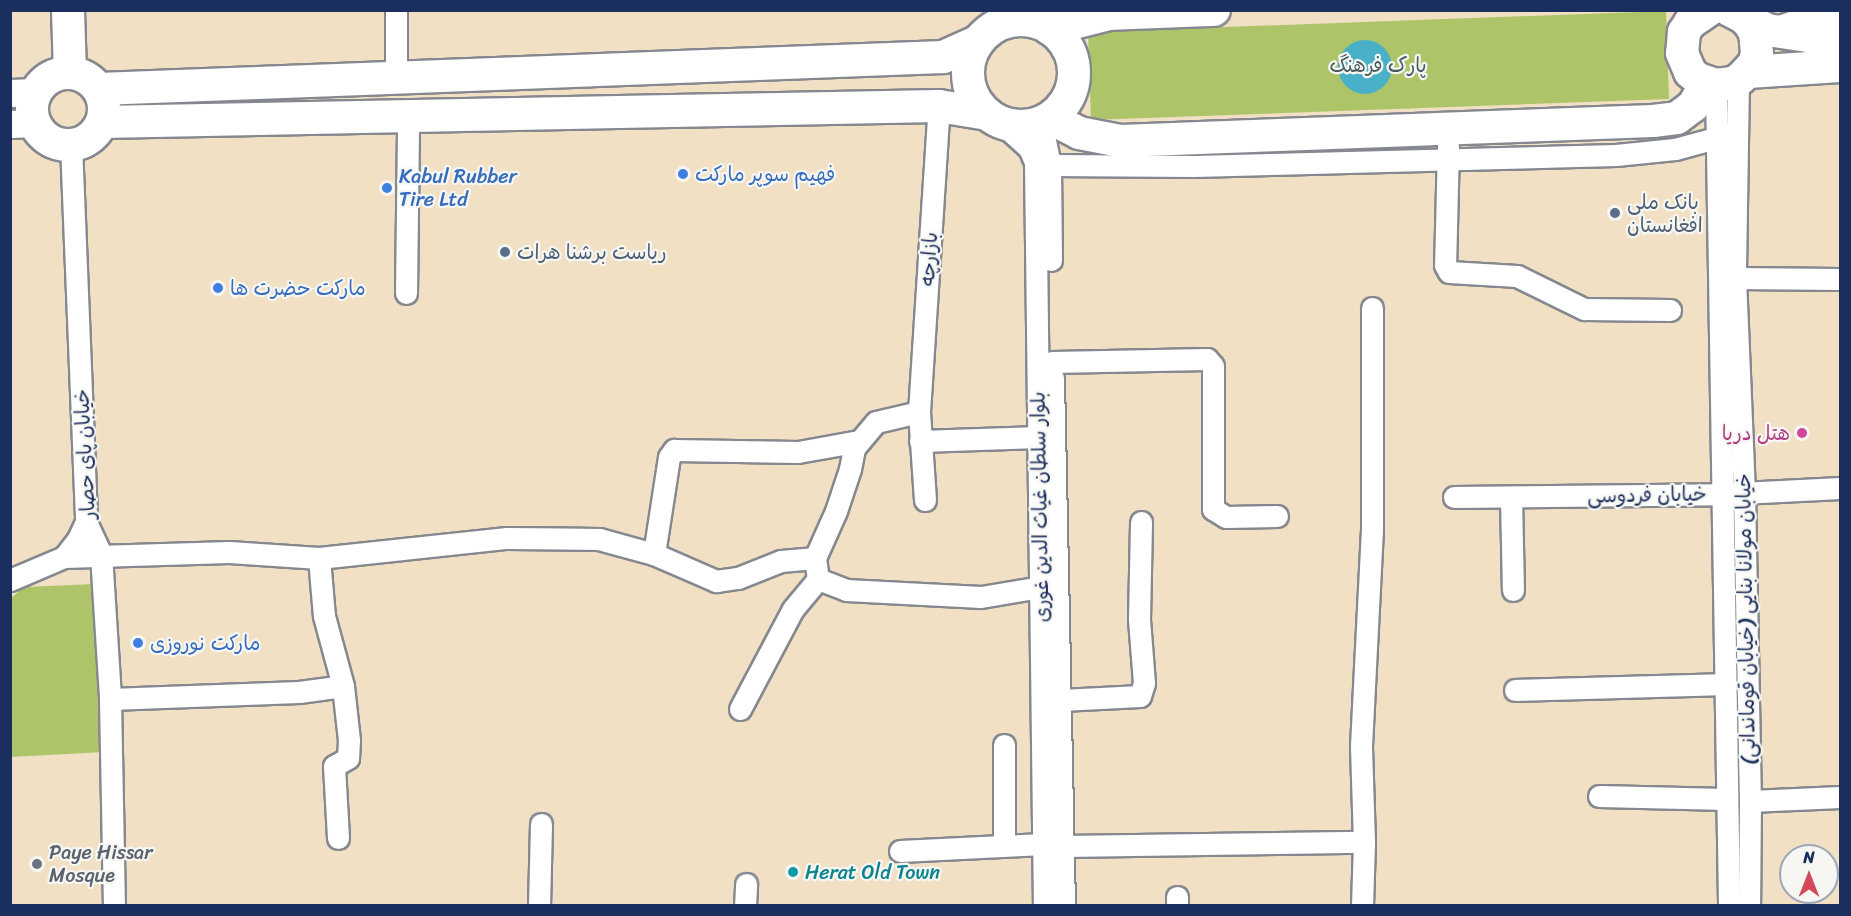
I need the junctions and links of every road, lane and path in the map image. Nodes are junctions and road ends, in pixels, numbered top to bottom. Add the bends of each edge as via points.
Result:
1 (68, 10) edge
2 (396, 10) edge
3 (1214, 10) edge
4 (1708, 11) edge
5 (1840, 11) edge
6 (1747, 19) edge
7 (1018, 24) edge
8 (1840, 36) edge
9 (1840, 66) edge
10 (70, 73) junction
11 (396, 77) junction
12 (1736, 79) junction
13 (1840, 81) edge
14 (99, 89) junction
15 (23, 93) edge
16 (939, 106) junction
17 (408, 117) junction
18 (994, 118) junction
19 (1046, 119) junction
20 (102, 122) junction
21 (23, 124) edge
22 (1739, 129) junction
23 (1717, 140) junction
24 (71, 144) junction
25 (1448, 146) junction
26 (1042, 164) junction
27 (1735, 278) junction
28 (1840, 279) edge
29 (406, 293) dead end
30 (1372, 308) dead end
31 (1670, 310) dead end
32 (1052, 362) junction
33 (919, 412) junction
34 (1039, 437) junction
35 (860, 441) junction
36 (920, 441) junction
37 (1840, 488) edge
38 (1744, 492) junction
39 (1721, 494) junction
40 (1454, 497) dead end
41 (1511, 497) junction
42 (925, 500) dead end
43 (1276, 516) dead end
44 (86, 522) junction
45 (1141, 522) dead end
46 (101, 554) junction
47 (654, 554) junction
48 (64, 556) junction
49 (319, 558) junction
50 (815, 558) junction
51 (818, 579) junction
52 (10, 580) edge
53 (1040, 588) junction
54 (1513, 590) dead end
55 (1726, 684) junction
56 (343, 686) junction
57 (1515, 690) dead end
58 (110, 699) junction
59 (1060, 700) junction
60 (740, 709) dead end
61 (1004, 745) dead end
62 (1599, 796) dead end
63 (1840, 797) edge
64 (1726, 799) junction
65 (1750, 801) junction
66 (541, 824) dead end
67 (338, 838) dead end
68 (1364, 842) junction
69 (1053, 845) junction
70 (1004, 846) junction
71 (900, 851) dead end
72 (746, 884) dead end
73 (114, 906) edge
74 (539, 906) edge
75 (745, 906) edge
76 (1044, 906) edge
77 (1064, 906) edge
78 (1362, 906) edge
79 (1729, 906) edge
80 (1749, 906) edge

1 - 10 highway
2 - 11 street
3 - 7 highway via 1109,14
4 - 12 highway via 1690,23 1682,42 1690,72
5 - 6 street
6 - 8 highway via 1808,36
6 - 12 highway via 1758,44 1754,64
7 - 11 highway via 943,57
7 - 18 highway via 971,55 970,87 976,102
7 - 19 highway via 1068,48 1074,74 1067,98
9 - 12 highway
10 - 14 highway via 91,81
10 - 15 highway via 50,78
11 - 14 highway
12 - 13 street
12 - 22 street, خیابان مولانا بنایی (خیابان قوماندانی)
12 - 23 street, خیابان مولانا بنایی (خیابان قوماندانی)
12 - 25 highway via 1677,118
14 - 20 highway
15 - 21 highway via 33,102
16 - 17 highway
16 - 18 highway
16 - 33 street, بازارچه
17 - 20 highway
17 - 29 street
18 - 19 highway via 1028,126
18 - 26 street
19 - 25 highway via 1079,133 1120,141
19 - 26 street
20 - 24 highway via 90,138
21 - 24 highway via 50,139
22 - 23 street
22 - 27 street, خیابان مولانا بنایی (خیابان قوماندانی)
23 - 25 street via 1675,150 1616,155
23 - 39 street, خیابان مولانا بنایی (خیابان قوماندانی)
24 - 44 street, خیابان پای حصار
25 - 26 street via 1194,166
25 - 31 street via 1445,265 1449,272 1517,276 1584,309
26 - 32 street
26 - 34 street, بلوار سلطان غیاث الدین غوری
27 - 28 street
27 - 38 street, خیابان مولانا بنایی (خیابان قوماندانی)
30 - 68 street via 1372,531 1360,746
32 - 43 street via 1207,359 1213,366 1214,509 1226,517
32 - 59 street
33 - 35 street via 876,422
33 - 36 street, بازارچه
34 - 36 street
34 - 53 street, بلوار سلطان غیاث الدین غوری
35 - 47 street via 798,452 674,450 669,457
35 - 50 street via 854,448 836,512
36 - 42 street, بازارچه
37 - 38 street, خیابان فردوسی
38 - 39 street, خیابان فردوسی
38 - 65 street, خیابان مولانا بنایی (خیابان قوماندانی)
39 - 41 street, خیابان فردوسی
39 - 55 street, خیابان مولانا بنایی (خیابان قوماندانی)
40 - 41 street, خیابان فردوسی
41 - 54 street
44 - 46 street, خیابان پای حصار
44 - 48 street
45 - 59 street via 1139,619 1144,683 1140,696
46 - 48 street
46 - 49 street via 230,552
46 - 58 street, خیابان پای حصار
47 - 49 street via 599,539 507,538
47 - 50 street via 716,581 738,578 782,561
48 - 52 street
49 - 56 street via 324,616
50 - 51 street
51 - 53 street via 846,590 981,597
51 - 60 street via 793,609
53 - 69 street, بلوار سلطان غیاث الدین غوری
55 - 57 street
55 - 64 street, خیابان مولانا بنایی (خیابان قوماندانی)
56 - 58 street via 299,692
56 - 67 street via 349,740 348,758 334,766
58 - 73 street, خیابان پای حصار
59 - 69 street
61 - 70 street
62 - 64 street
63 - 65 street
64 - 79 street, خیابان مولانا بنایی (خیابان قوماندانی)
65 - 80 street, خیابان مولانا بنایی (خیابان قوماندانی)
66 - 74 street
68 - 69 street
68 - 78 street
69 - 70 street
69 - 76 street, بلوار سلطان غیاث الدین غوری
69 - 77 street
70 - 71 street
72 - 75 street

